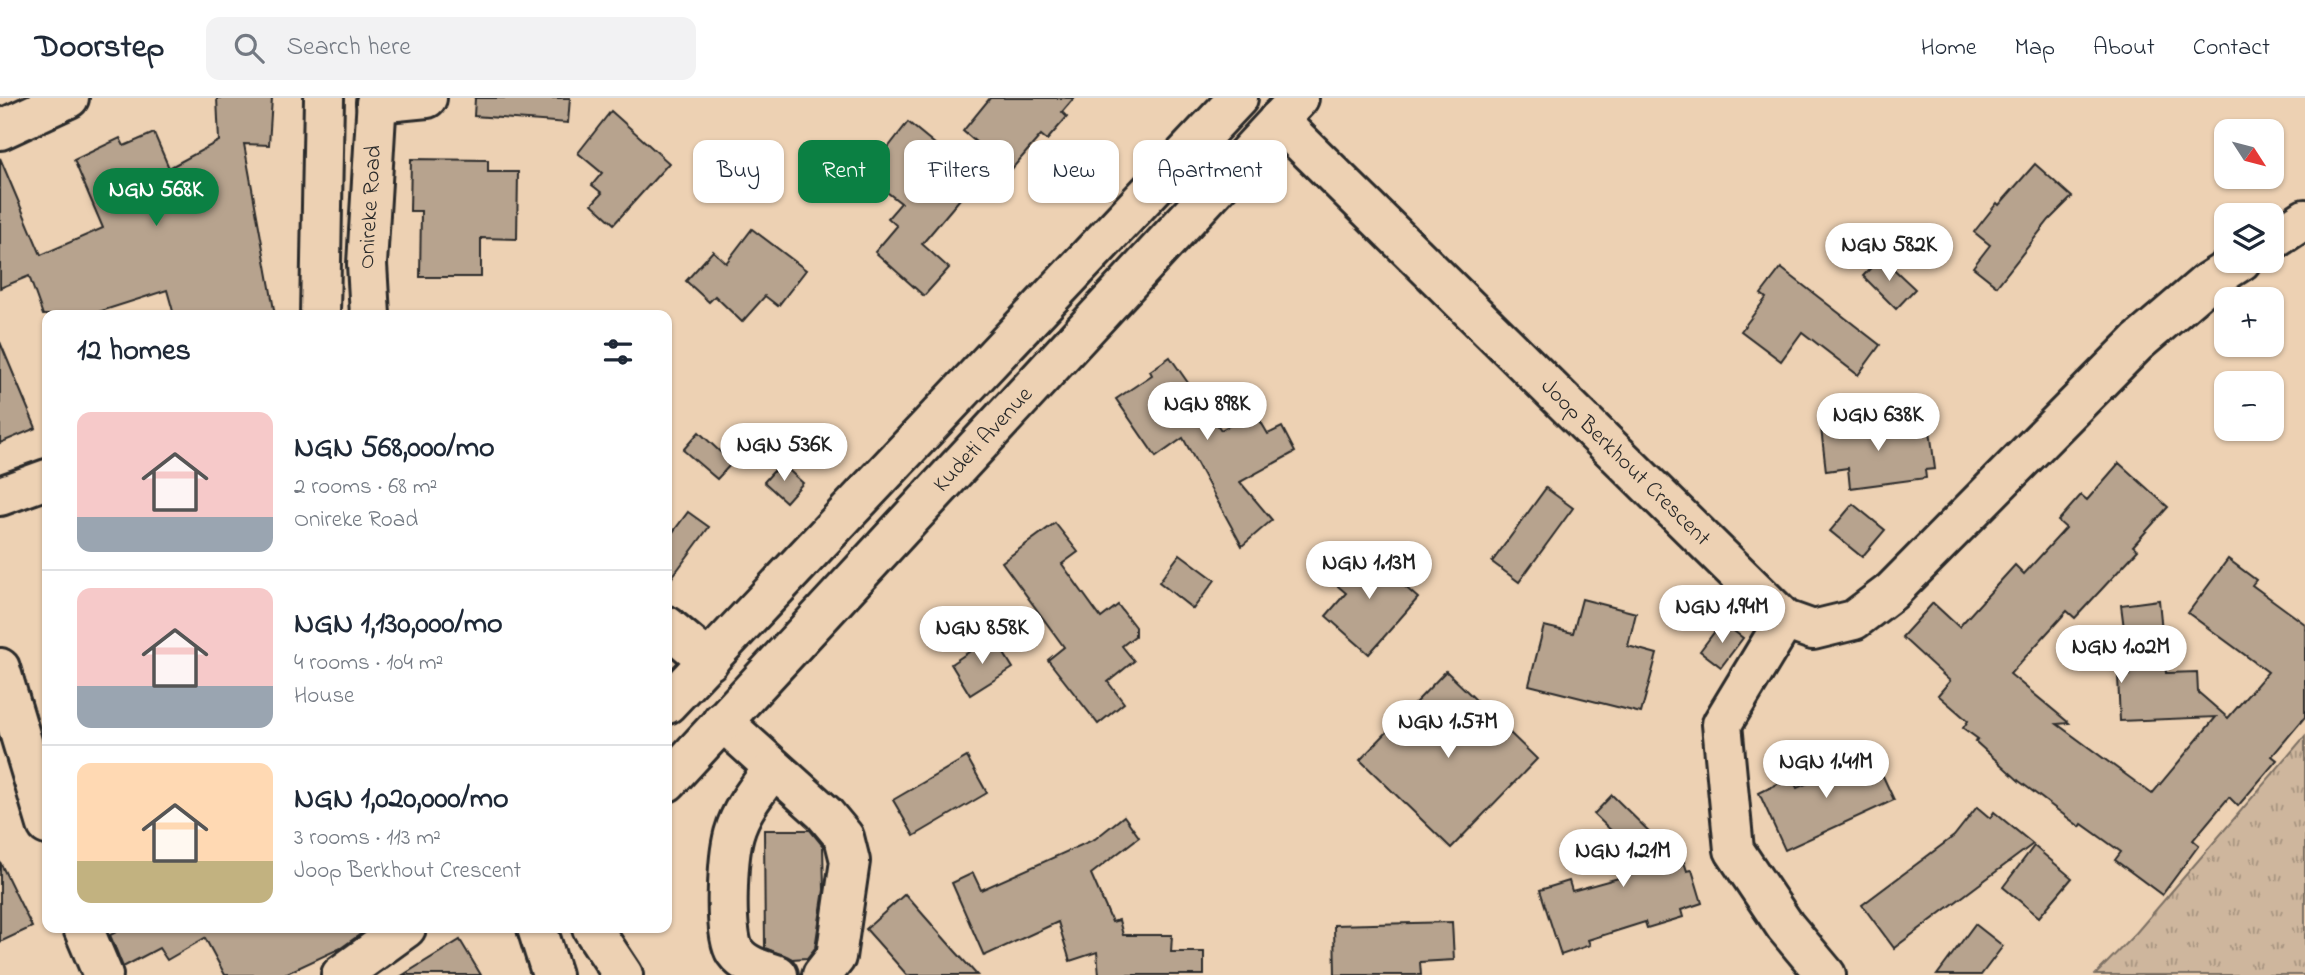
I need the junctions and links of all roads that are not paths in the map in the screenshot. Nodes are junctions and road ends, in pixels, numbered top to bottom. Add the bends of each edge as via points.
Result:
1 (69, 98) edge
2 (324, 98) edge
3 (427, 98) edge
4 (1238, 98) edge
5 (377, 101) edge
6 (1288, 109) edge
7 (0, 131) edge
8 (2305, 219) edge
9 (2284, 233) edge
10 (2222, 273) edge
11 (320, 310) edge
12 (370, 310) edge
13 (42, 481) edge
14 (0, 496) edge
15 (1785, 620) junction
16 (672, 630) edge
17 (709, 661) junction
18 (0, 668) edge
19 (672, 699) edge
20 (722, 721) junction
21 (773, 769) junction
22 (672, 776) edge
23 (42, 808) edge
24 (85, 933) edge
25 (399, 933) edge
26 (539, 933) edge
27 (595, 933) edge
28 (103, 975) edge
29 (341, 975) edge
30 (552, 975) edge
31 (623, 975) edge
32 (778, 975) edge
33 (822, 975) edge
34 (1826, 975) edge

1 - 7 main road
2 - 11 main road, Onireke Road
3 - 5 main road
4 - 17 main road, Kudeti Avenue
5 - 12 main road, Onireke Road via 367,264
6 - 15 main road, Joop Berkhout Crescent
6 - 20 main road, Kudeti Avenue
8 - 9 main road
10 - 15 main road via 2138,342 1891,593 1854,620 1812,630
13 - 14 main road
15 - 34 main road via 1722,724 1734,850 1785,926
16 - 17 main road
17 - 19 main road, Kudeti Avenue
18 - 23 main road
20 - 21 main road
20 - 22 main road, Kudeti Avenue
21 - 32 main road via 748,802 734,835 726,929 735,952 752,967
21 - 33 main road via 824,813 844,837 850,861 836,957
24 - 28 main road
25 - 29 main road
26 - 30 main road
27 - 31 main road

